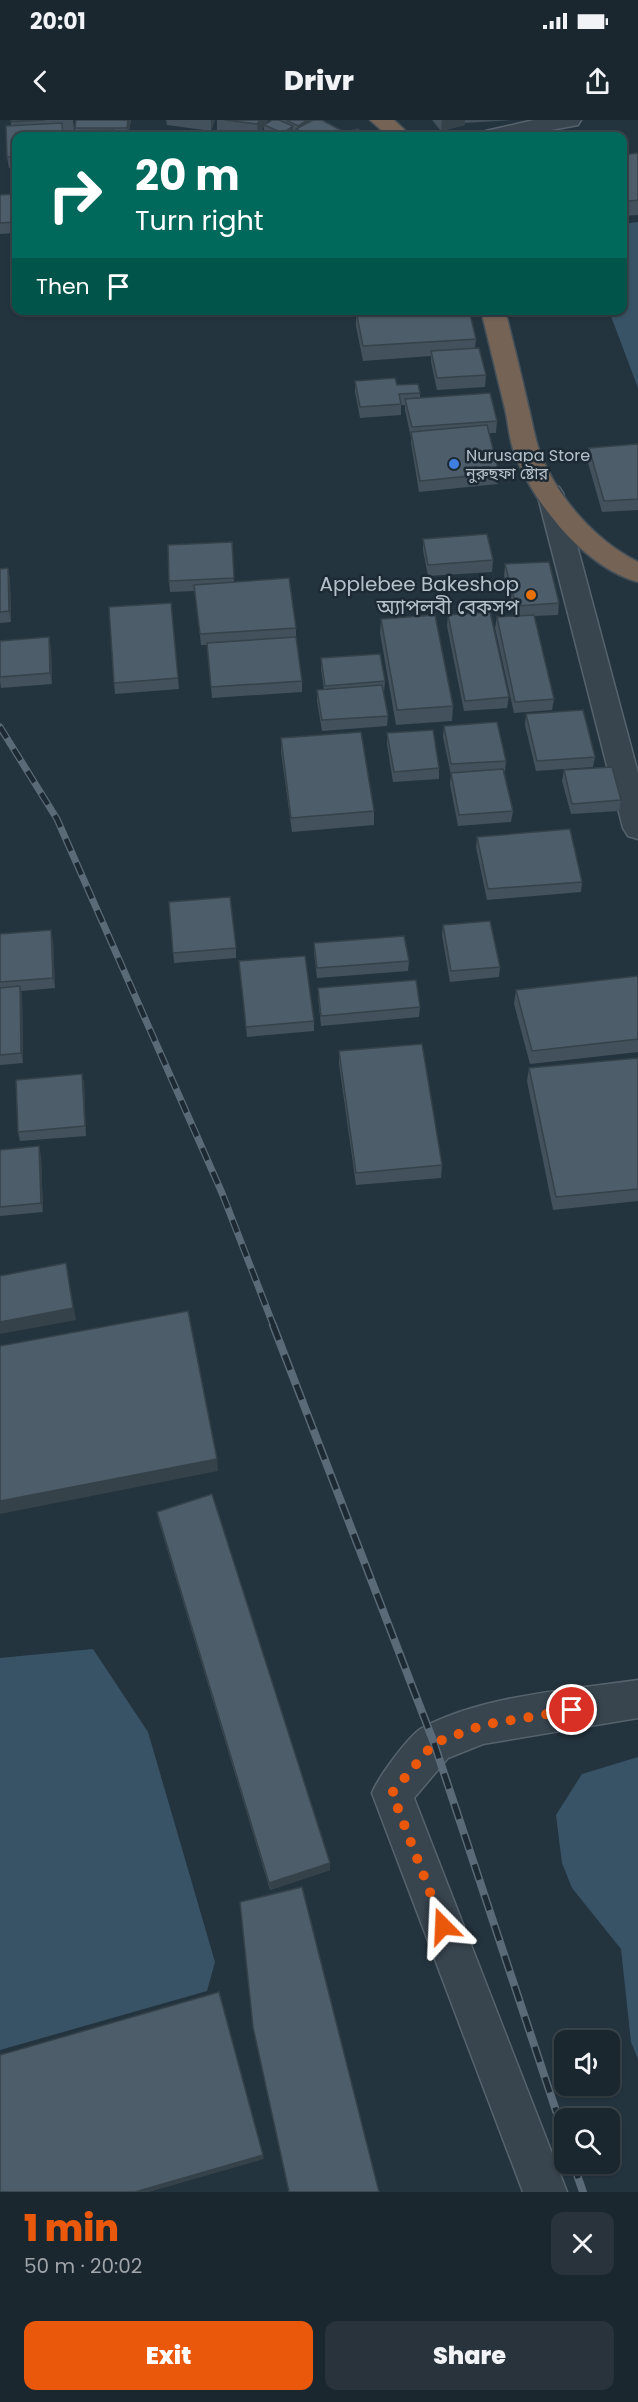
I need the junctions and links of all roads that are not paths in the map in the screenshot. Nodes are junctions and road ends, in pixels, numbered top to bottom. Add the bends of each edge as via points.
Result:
1 (381, 120) edge
2 (570, 120) edge
3 (395, 132) edge
4 (511, 132) edge
5 (494, 315) edge
6 (550, 493) junction
7 (638, 573) edge
8 (638, 828) edge
9 (638, 1699) edge
10 (545, 2192) edge

1 - 3 highway
2 - 4 street
5 - 6 highway via 527,453
6 - 7 highway via 594,546
6 - 8 street
9 - 10 street via 473,1728 434,1743 392,1793

